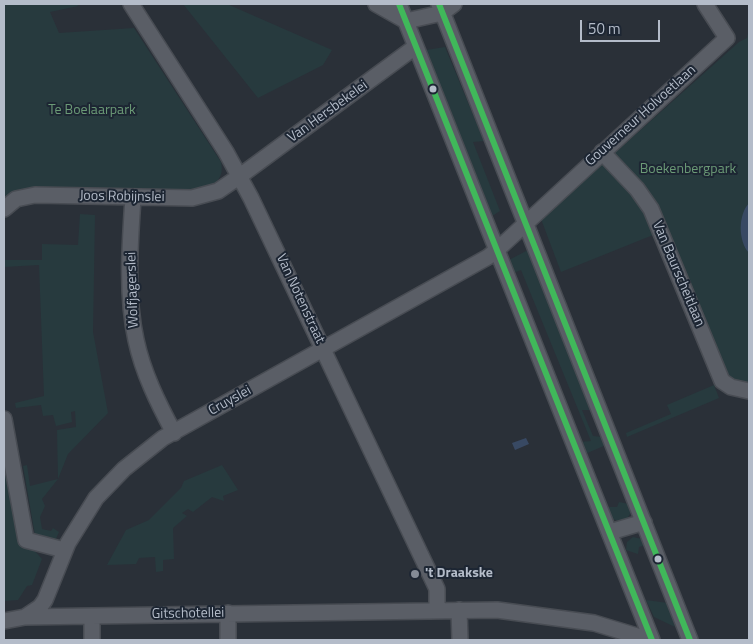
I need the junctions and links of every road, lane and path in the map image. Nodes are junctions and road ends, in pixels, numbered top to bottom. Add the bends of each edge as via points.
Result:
1 (131, 4) edge
2 (376, 4) edge
3 (399, 4) edge
4 (454, 4) edge
5 (705, 4) edge
6 (441, 9) edge
7 (406, 21) junction
8 (416, 47) junction
9 (602, 152) junction
10 (240, 176) junction
11 (133, 198) junction
12 (4, 209) edge
13 (525, 222) junction
14 (498, 249) junction
15 (324, 348) junction
16 (749, 391) edge
17 (4, 419) edge
18 (174, 433) junction
19 (644, 522) junction
20 (610, 532) junction
21 (64, 550) junction
22 (437, 610) junction
23 (459, 610) junction
24 (228, 613) junction
25 (92, 616) junction
26 (25, 617) junction
27 (4, 621) edge
28 (92, 637) edge
29 (228, 640) edge
30 (460, 640) edge
31 (651, 640) edge
32 (690, 640) edge

1 - 10 street, Van Notenstraat
2 - 7 street
3 - 7 street
4 - 6 street
5 - 9 street, Gouverneur Holvoetlaan via 727,38
6 - 7 street
6 - 13 street
7 - 8 street
8 - 10 street, Van Hersbekelei
8 - 14 street
9 - 13 street, Gouverneur Holvoetlaan
9 - 16 street, Van Baurscheitlaan via 651,209 722,381 731,387
10 - 11 street, Joos Robijnslei via 218,191 202,196
10 - 15 street, Van Notenstraat
11 - 12 street, Joos Robijnslei via 26,196 16,199
11 - 18 street, Wolfjagerslei via 131,281 135,337 150,386
13 - 14 street, Gouverneur Holvoetlaan
13 - 19 street
14 - 15 street, Cruyslei
14 - 20 street
15 - 18 street, Cruyslei
15 - 22 street, Van Notenstraat via 437,589
17 - 21 street via 26,540
18 - 21 street, Cruyslei via 138,456 107,486 82,518
19 - 20 street
19 - 32 street
20 - 31 street
21 - 26 street, Cruyslei via 45,600
22 - 23 street, Gitschotellei
22 - 24 street, Gitschotellei
23 - 30 street
23 - 31 street, Gitschotellei via 498,610 550,616 594,623
24 - 25 street, Gitschotellei
24 - 29 street
25 - 26 street, Gitschotellei
25 - 28 street
26 - 27 street, Gitschotellei

